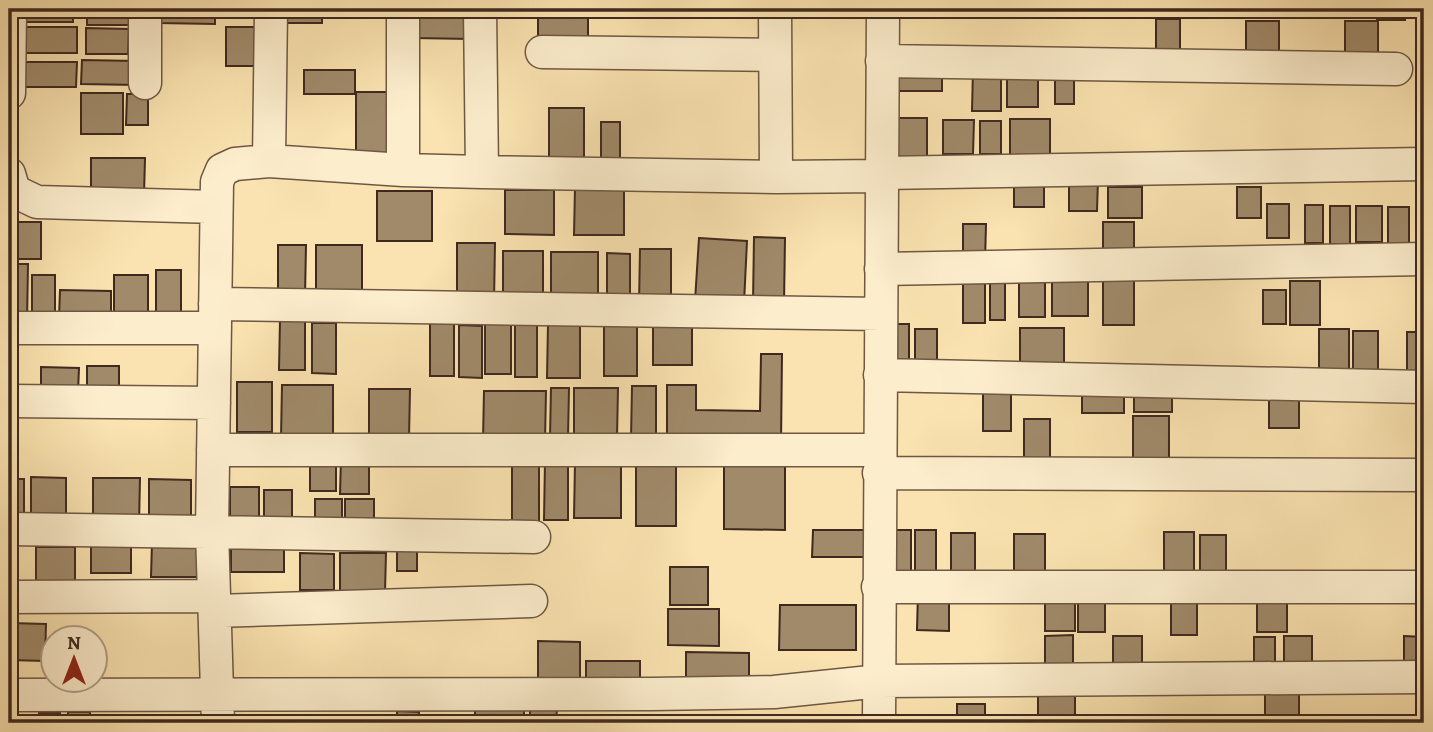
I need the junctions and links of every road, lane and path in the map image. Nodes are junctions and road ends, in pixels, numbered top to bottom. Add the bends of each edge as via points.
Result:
1 (10, 9) edge
2 (145, 9) edge
3 (271, 9) edge
4 (403, 9) edge
5 (480, 9) edge
6 (775, 9) edge
7 (883, 9) edge
8 (542, 52) dead end
9 (775, 55) junction
10 (882, 61) junction
11 (1396, 69) dead end
12 (145, 83) dead end
13 (9, 93) edge
14 (269, 161) junction
15 (1424, 164) edge
16 (402, 170) junction
17 (482, 172) junction
18 (9, 174) edge
19 (882, 174) junction
20 (775, 177) junction
21 (216, 207) junction
22 (1424, 259) edge
23 (881, 269) junction
24 (880, 314) junction
25 (215, 316) junction
26 (9, 328) edge
27 (880, 375) junction
28 (1424, 387) edge
29 (9, 401) edge
30 (214, 403) junction
31 (214, 450) junction
32 (879, 461) junction
33 (1424, 475) edge
34 (9, 529) edge
35 (212, 531) junction
36 (534, 537) dead end
37 (878, 587) junction
38 (1424, 587) edge
39 (9, 597) edge
40 (531, 601) dead end
41 (215, 604) junction
42 (1424, 677) edge
43 (880, 681) junction
44 (9, 695) edge
45 (218, 709) edge
46 (879, 723) edge

1 - 13 street
2 - 12 street
3 - 14 street
4 - 16 street
5 - 17 street
6 - 9 street
7 - 10 street
8 - 9 street
9 - 20 street
10 - 11 street
10 - 19 street
14 - 16 street
14 - 21 street via 222,170
15 - 19 street
16 - 17 street
17 - 20 street
18 - 21 street via 14,191 37,202
19 - 20 street
19 - 23 street
21 - 25 street
22 - 23 street
23 - 24 street
24 - 25 street
24 - 27 street
25 - 26 street
25 - 30 street
27 - 28 street
27 - 32 street
29 - 30 street
30 - 31 street
31 - 32 street
31 - 35 street
32 - 33 street
32 - 37 street
34 - 35 street
35 - 36 street
35 - 41 street
37 - 38 street
37 - 43 street
39 - 41 street
40 - 41 street
41 - 45 street
42 - 43 street
43 - 45 street via 774,692
43 - 46 street
44 - 45 street

